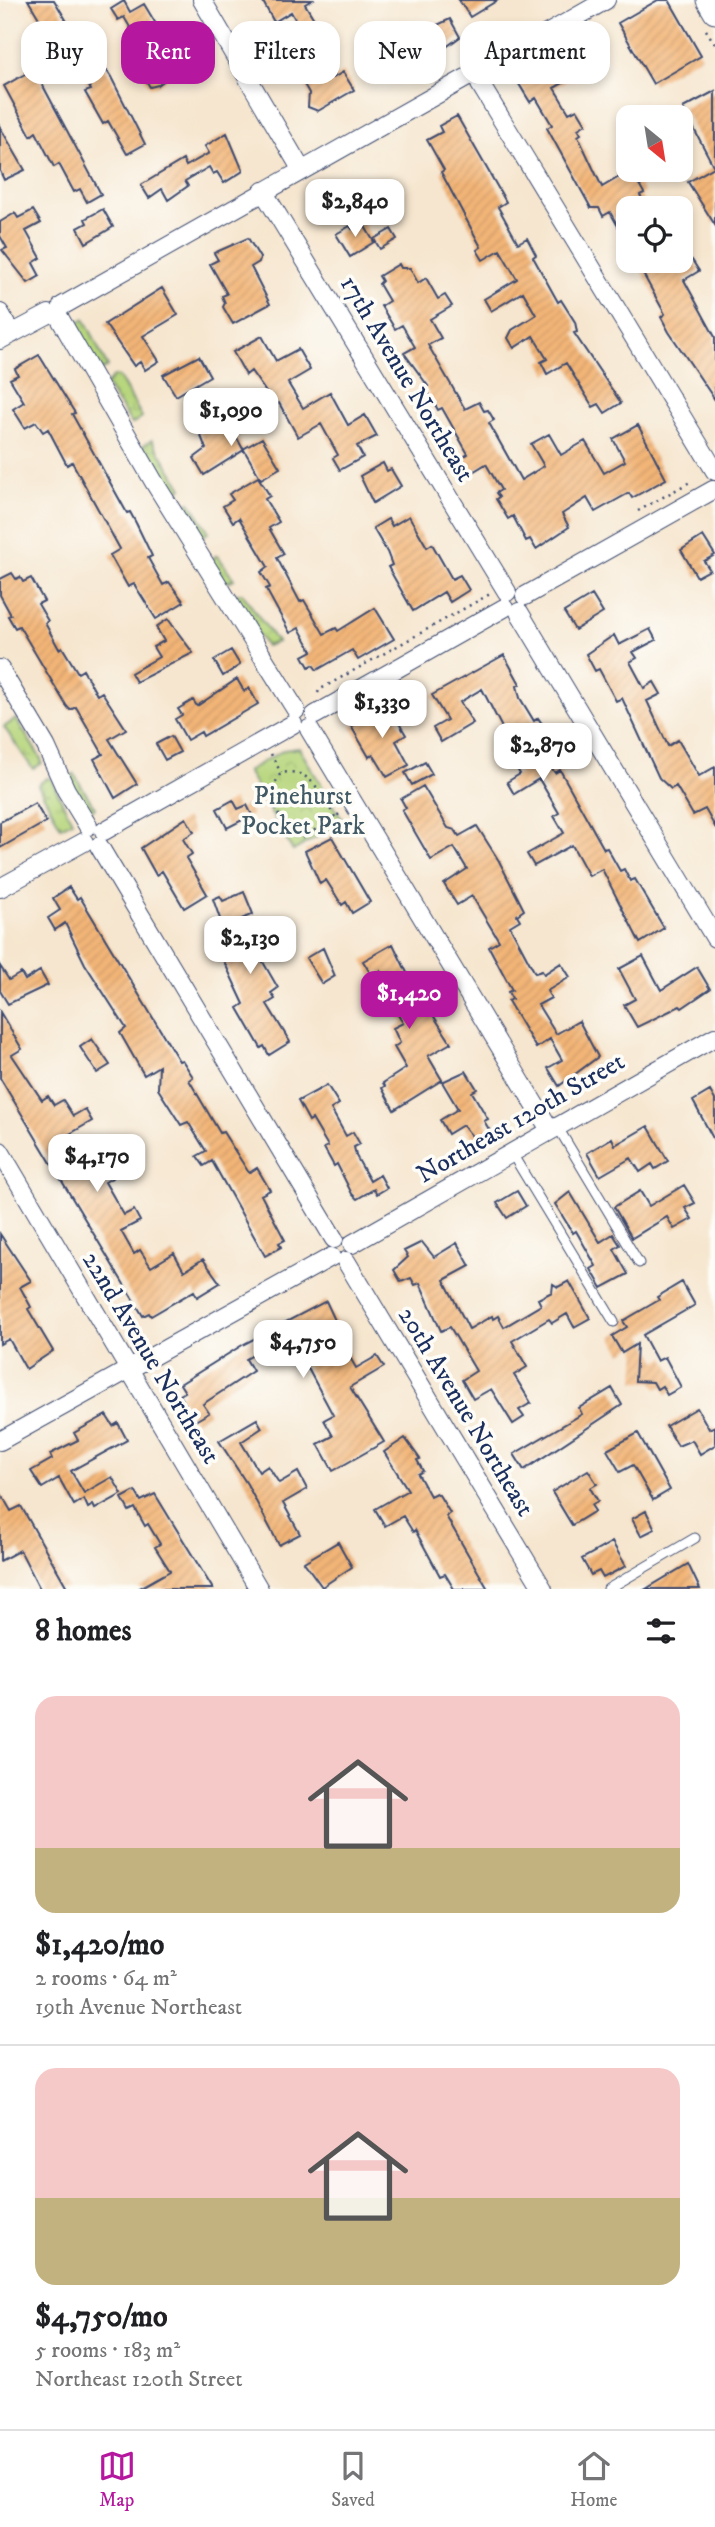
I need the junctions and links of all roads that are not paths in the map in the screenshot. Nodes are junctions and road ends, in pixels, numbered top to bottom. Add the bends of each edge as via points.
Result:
1 (202, 0) edge
2 (606, 0) edge
3 (708, 0) edge
4 (715, 12) edge
5 (571, 21) edge
6 (464, 84) edge
7 (480, 84) edge
8 (301, 169) junction
9 (263, 191) junction
10 (57, 312) junction
11 (0, 313) edge
12 (6, 337) edge
13 (714, 482) edge
14 (510, 600) junction
15 (0, 669) edge
16 (305, 715) junction
17 (94, 836) junction
18 (0, 888) edge
19 (715, 938) edge
20 (715, 1037) edge
21 (553, 1128) junction
22 (0, 1151) edge
23 (511, 1152) junction
24 (337, 1252) junction
25 (639, 1263) dead end
26 (614, 1322) dead end
27 (128, 1368) junction
28 (0, 1441) edge
29 (695, 1538) dead end
30 (259, 1589) edge
31 (543, 1589) edge
32 (608, 1589) edge

1 - 8 street
2 - 5 street
3 - 4 street
6 - 8 street
7 - 13 street
8 - 9 street
9 - 10 street
9 - 14 street, 17th Avenue Northeast
10 - 12 street
10 - 16 street via 154,482
11 - 12 street
13 - 14 street
14 - 16 street
14 - 19 street, 17th Avenue Northeast
15 - 17 street, 20th Avenue Northeast
16 - 17 street
16 - 21 street
17 - 18 street
17 - 24 street, 20th Avenue Northeast
20 - 21 street, Northeast 120th Street
21 - 23 street, Northeast 120th Street
21 - 25 lane
22 - 27 street, 22nd Avenue Northeast
23 - 24 street, Northeast 120th Street via 352,1244 353,1252
23 - 26 lane
24 - 27 street
24 - 31 street, 20th Avenue Northeast
27 - 28 street
27 - 30 street, 22nd Avenue Northeast
29 - 32 lane

